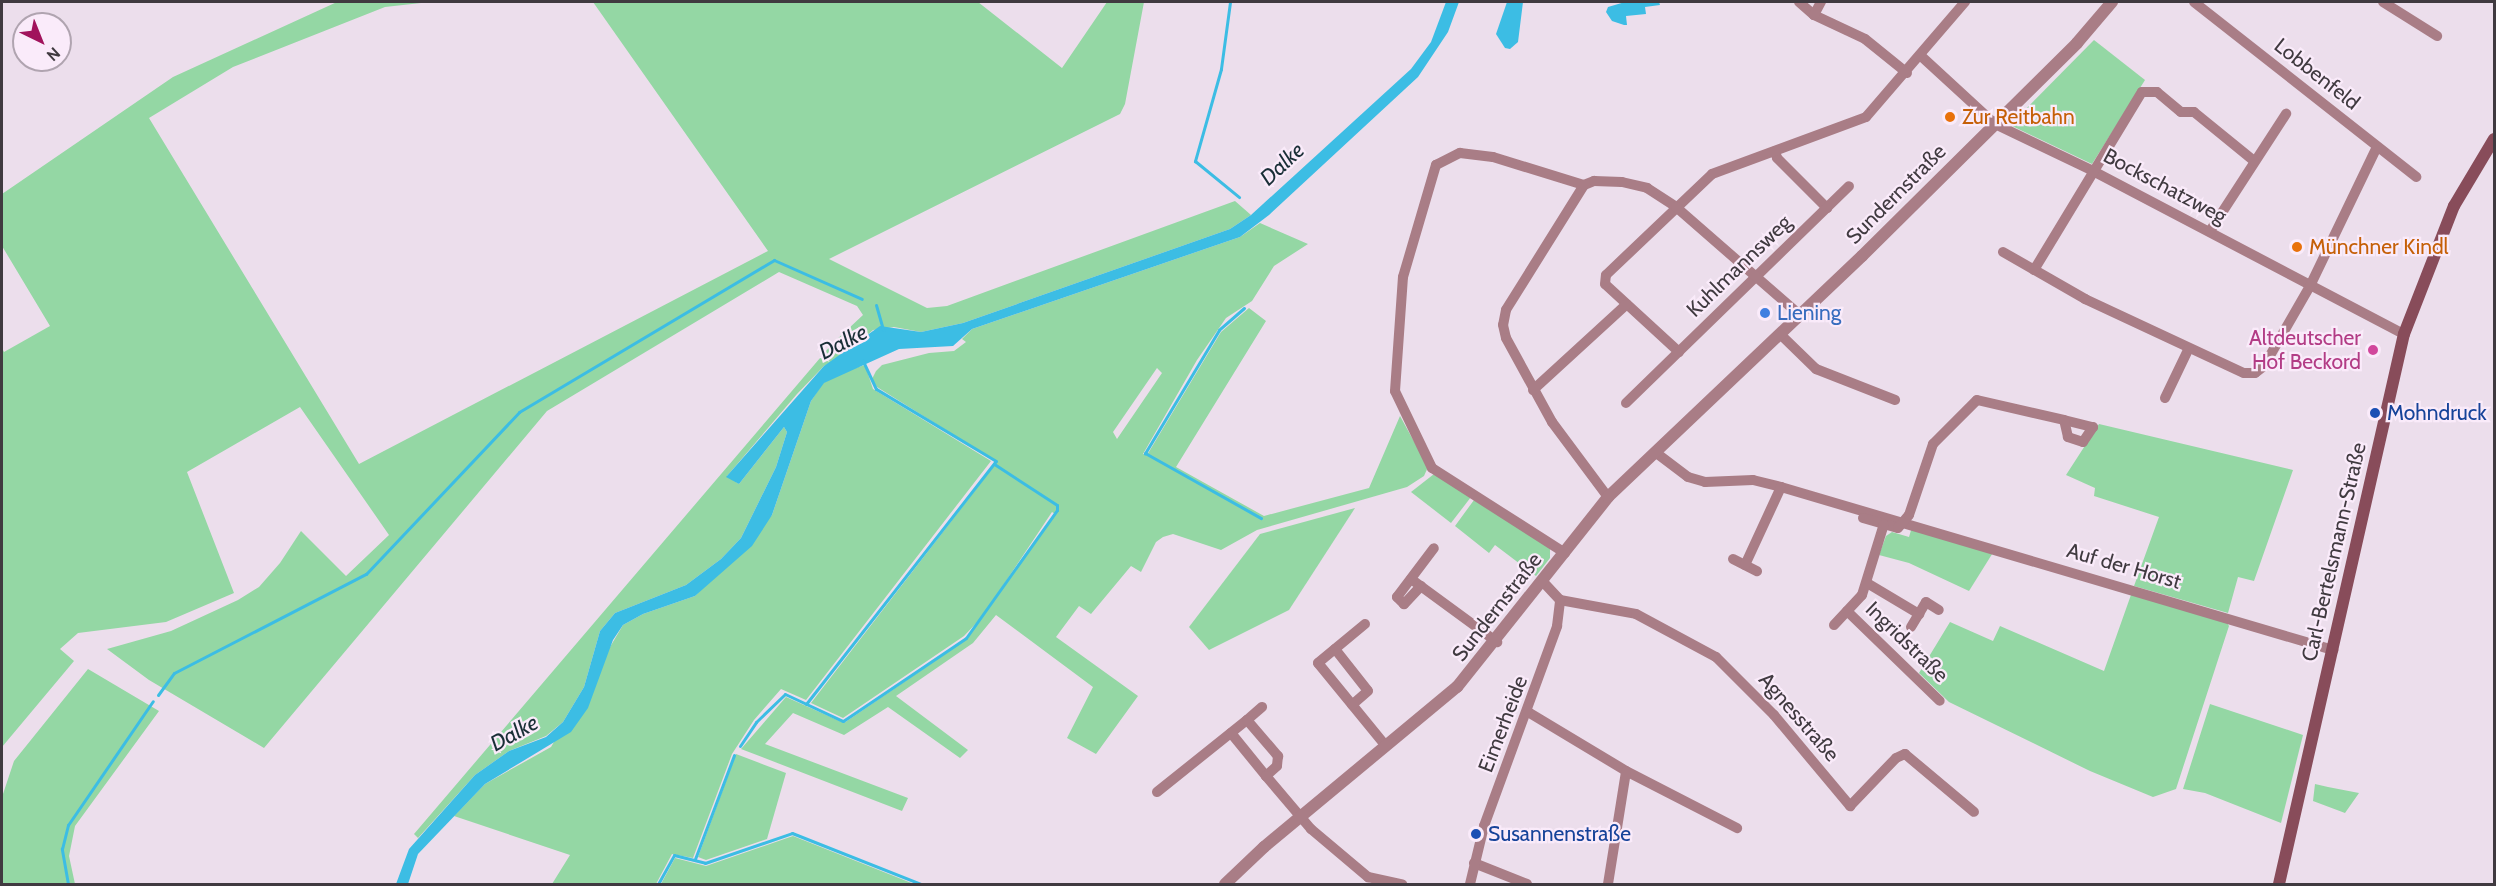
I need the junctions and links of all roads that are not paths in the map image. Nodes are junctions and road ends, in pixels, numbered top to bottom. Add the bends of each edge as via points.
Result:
1 (1799, 2) edge
2 (1821, 2) edge
3 (1965, 2) edge
4 (2112, 2) edge
5 (2194, 2) edge
6 (2383, 2) edge
7 (1814, 15) junction
8 (2437, 36) dead end
9 (1921, 56) junction
10 (1907, 73) junction
11 (2286, 114) dead end
12 (1995, 124) junction
13 (2494, 139) edge
14 (2377, 147) junction
15 (1774, 151) junction
16 (2254, 161) junction
17 (2093, 171) junction
18 (2416, 177) dead end
19 (1584, 185) junction
20 (1849, 186) dead end
21 (1676, 207) junction
22 (1827, 207) junction
23 (2210, 231) junction
24 (2003, 252) dead end
25 (2034, 270) junction
26 (1757, 276) junction
27 (2310, 285) junction
28 (1627, 304) junction
29 (1801, 316) junction
30 (2404, 334) junction
31 (1781, 335) junction
32 (2189, 348) junction
33 (1679, 352) junction
34 (1533, 390) junction
35 (2165, 398) dead end
36 (1895, 400) dead end
37 (1626, 403) dead end
38 (2064, 420) dead end
39 (1655, 452) junction
40 (1781, 487) junction
41 (1608, 496) junction
42 (1826, 501) junction
43 (1905, 522) junction
44 (1884, 524) junction
45 (1434, 548) dead end
46 (1565, 552) junction
47 (1733, 559) dead end
48 (1745, 565) junction
49 (1757, 571) dead end
50 (1410, 579) junction
51 (1543, 582) junction
52 (1867, 583) junction
53 (1421, 586) junction
54 (1560, 600) junction
55 (1939, 610) dead end
56 (1847, 611) junction
57 (1919, 614) junction
58 (1365, 624) dead end
59 (1834, 625) dead end
60 (1911, 627) dead end
61 (1497, 642) junction
62 (1335, 650) junction
63 (2333, 650) junction
64 (1940, 701) dead end
65 (1352, 705) junction
66 (1262, 707) dead end
67 (1528, 712) junction
68 (1247, 720) junction
69 (1231, 734) junction
70 (1386, 746) junction
71 (1626, 771) junction
72 (1266, 776) junction
73 (1157, 792) dead end
74 (1974, 812) dead end
75 (1300, 817) junction
76 (1737, 828) dead end
77 (1474, 863) junction
78 (1225, 885) edge
79 (1402, 885) edge
80 (1470, 885) edge
81 (1527, 885) edge
82 (1608, 885) edge
83 (2279, 885) edge

1 - 7 street
2 - 7 street
3 - 9 street
4 - 12 street, Sundernstraße via 2077,43
5 - 14 street, Lobbenfeld
6 - 8 street
7 - 10 street via 1865,39
9 - 10 street
9 - 12 street, Bockschatzweg
10 - 15 street via 1866,117
11 - 16 street
12 - 17 street, Bockschatzweg
12 - 29 street, Sundernstraße
13 - 30 main road, Carl-Bertelsmann-Straße via 2446,224
14 - 18 street, Lobbenfeld
14 - 27 street
15 - 21 street via 1712,174
15 - 22 street
16 - 17 street via 2194,112 2181,112 2149,90 2142,92
16 - 23 street
17 - 23 street, Bockschatzweg
17 - 25 street
19 - 21 street via 1594,181 1636,184
19 - 34 street via 1506,310 1506,338
19 - 46 street via 1493,157 1460,153 1442,160 1436,165 1410,250 1397,331 1395,391 1432,468
20 - 22 street, Kuhlmannsweg
21 - 26 street
21 - 28 street via 1606,275 1605,284
22 - 26 street, Kuhlmannsweg
23 - 27 street, Bockschatzweg
24 - 25 street
25 - 32 street
26 - 29 street
26 - 33 street, Kuhlmannsweg
27 - 30 street, Bockschatzweg
27 - 32 street via 2260,370 2244,373
28 - 33 street
28 - 34 street
29 - 31 street, Sundernstraße
30 - 63 main road, Carl-Bertelsmann-Straße
31 - 36 street via 1816,369
31 - 39 street, Sundernstraße
32 - 35 street
33 - 37 street, Kuhlmannsweg
34 - 41 street via 1567,445
38 - 43 street via 1977,400 1933,444
39 - 40 street, Auf der Horst via 1697,480 1753,480
39 - 41 street, Sundernstraße
40 - 42 street, Auf der Horst
40 - 48 street
41 - 46 street, Sundernstraße
42 - 43 street, Auf der Horst
42 - 44 street, Auf der Horst via 1838,511
43 - 44 street, Auf der Horst via 1898,528
43 - 63 street, Auf der Horst
44 - 52 street, Ingridstraße
45 - 50 street
46 - 51 street, Sundernstraße
47 - 48 street
48 - 49 street
50 - 53 street
50 - 53 street via 1397,597 1404,604
51 - 54 street
51 - 61 street, Sundernstraße
52 - 56 street, Ingridstraße
52 - 57 street, Ingridstraße
53 - 61 street
54 - 67 street, Eimerheide via 1553,642
54 - 74 street, Agnesstraße via 1636,614 1716,657 1774,715 1850,806 1896,758 1905,754
55 - 57 street, Ingridstraße via 1926,602
56 - 59 street, Ingridstraße
56 - 64 street, Ingridstraße
57 - 60 street, Ingridstraße
58 - 62 street
61 - 70 street, Sundernstraße via 1457,687
62 - 65 street via 1368,691
62 - 65 street via 1318,663
63 - 83 main road, Carl-Bertelsmann-Straße
65 - 70 street
66 - 68 street
67 - 71 street
67 - 77 street, Eimerheide
68 - 69 street
68 - 72 street via 1278,756 1277,766
69 - 72 street
69 - 73 street
70 - 75 street, Sundernstraße
71 - 76 street
71 - 82 street
72 - 75 street
75 - 78 street, Sundernstraße
75 - 79 street via 1368,877
77 - 80 street, Eimerheide
77 - 81 street

